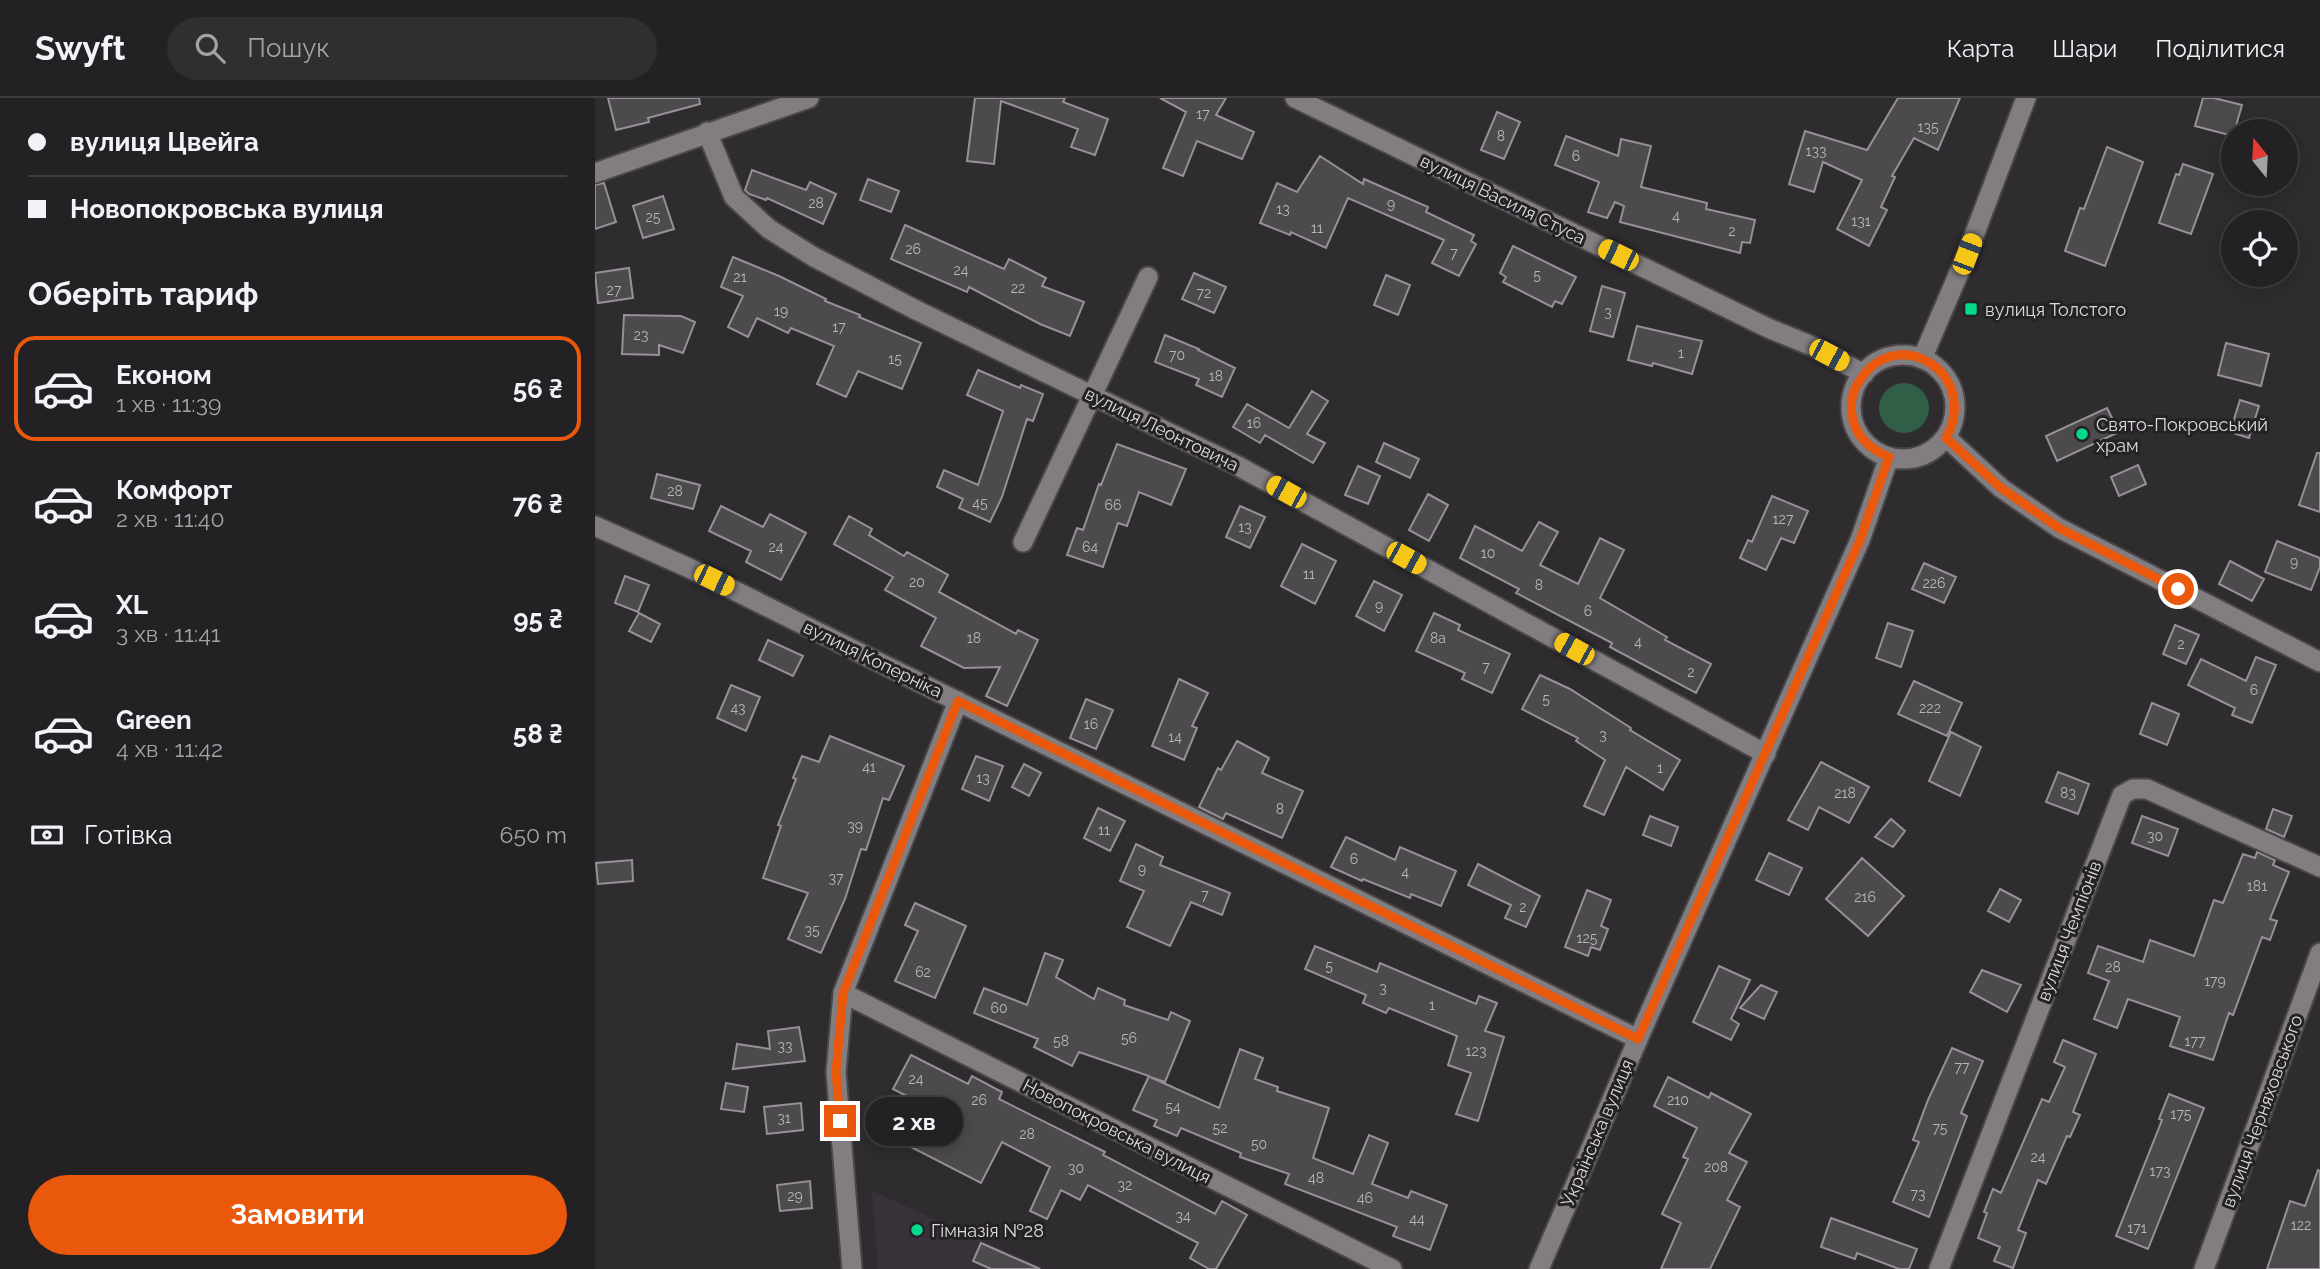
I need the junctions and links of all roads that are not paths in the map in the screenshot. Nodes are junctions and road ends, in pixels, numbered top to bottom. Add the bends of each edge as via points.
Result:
1 (809, 98) edge
2 (1295, 98) edge
3 (2026, 98) edge
4 (707, 132) junction
5 (595, 173) edge
6 (1148, 277) dead end
7 (1922, 359) junction
8 (1864, 374) junction
9 (1093, 396) junction
10 (1946, 438) junction
11 (1889, 457) junction
12 (595, 526) edge
13 (1023, 541) dead end
14 (2320, 662) edge
15 (958, 701) junction
16 (1766, 754) junction
17 (2320, 867) edge
18 (2320, 953) edge
19 (843, 993) junction
20 (1638, 1039) junction
21 (852, 1269) edge
22 (1392, 1269) edge
23 (1539, 1269) edge
24 (1939, 1269) edge
25 (2204, 1269) edge

1 - 4 street
2 - 8 street, вулиця Василя Стуса
3 - 7 street
4 - 5 street
4 - 9 street, вулиця Леонтовича via 734,197 769,229 918,311
6 - 9 street
7 - 8 street via 1891,357
7 - 10 street via 1942,372 1953,393 1955,416
8 - 11 street via 1852,397 1853,422 1866,444
9 - 13 street
9 - 16 street, вулиця Леонтовича via 1238,466
10 - 11 street via 1914,458
10 - 14 street via 2001,488 2059,528
11 - 16 street, Українська вулиця via 1860,540
12 - 15 street, вулиця Коперніка
15 - 19 street
15 - 20 street, вулиця Коперніка
16 - 20 street, Українська вулиця
17 - 24 street, вулиця Чемпіонів via 2147,789 2122,795
18 - 25 street, вулиця Черняховського
19 - 21 street via 836,1072
19 - 22 street, Новопокровська вулиця
20 - 23 street, Українська вулиця

